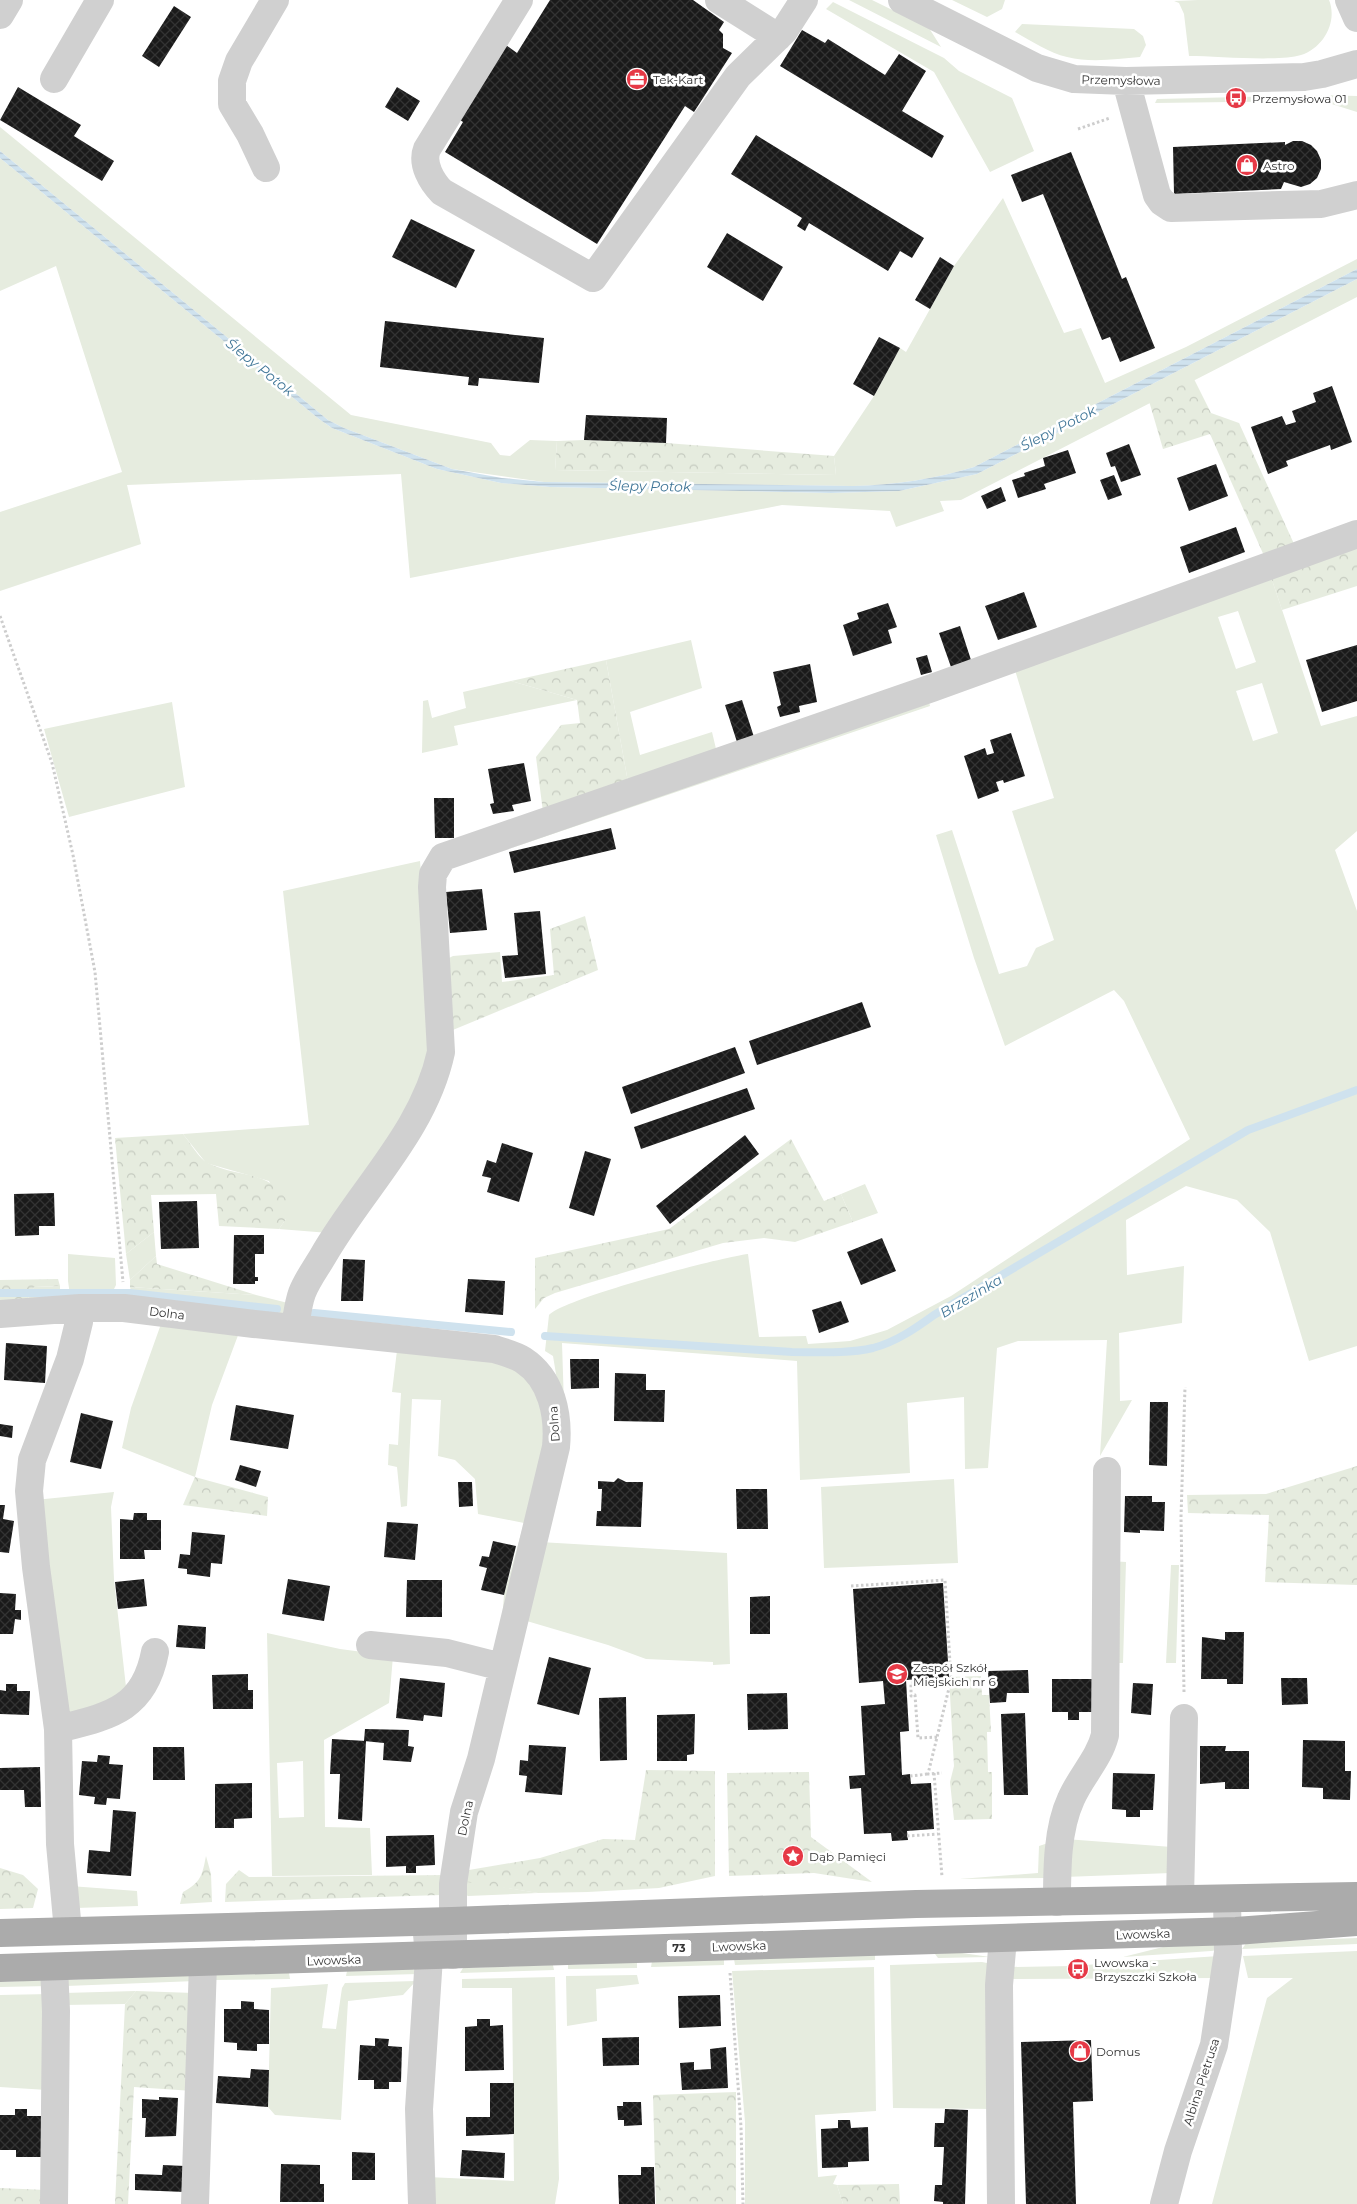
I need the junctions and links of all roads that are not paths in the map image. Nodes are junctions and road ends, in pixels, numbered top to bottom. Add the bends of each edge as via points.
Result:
1 (9, 0) edge
2 (100, 0) edge
3 (275, 0) edge
4 (519, 0) edge
5 (720, 0) edge
6 (804, 0) edge
7 (902, 0) edge
8 (1349, 0) edge
9 (0, 15) edge
10 (1357, 18) edge
11 (778, 37) junction
12 (1357, 64) edge
13 (54, 79) dead end
14 (1126, 81) junction
15 (266, 168) dead end
16 (1357, 195) edge
17 (1357, 534) edge
18 (80, 1308) junction
19 (0, 1314) edge
20 (295, 1327) junction
21 (1107, 1472) dead end
22 (370, 1645) dead end
23 (155, 1652) dead end
24 (502, 1667) junction
25 (1184, 1718) road end
26 (58, 1728) junction
27 (1357, 1896) edge
28 (1180, 1899) junction
29 (1227, 1899) junction
30 (1057, 1902) junction
31 (452, 1921) junction
32 (426, 1922) junction
33 (1357, 1922) edge
34 (68, 1931) junction
35 (1229, 1931) junction
36 (0, 1933) edge
37 (1003, 1938) junction
38 (441, 1956) junction
39 (203, 1964) junction
40 (54, 1967) junction
41 (0, 1968) edge
42 (54, 2204) edge
43 (195, 2204) edge
44 (422, 2204) edge
45 (1001, 2204) edge
46 (1164, 2204) edge

1 - 9 street
2 - 13 street
3 - 15 street via 239,61 232,81 232,104
4 - 11 street via 427,149 426,162 434,183 442,192 593,278 738,76
5 - 11 street
6 - 11 street
7 - 14 street, Przemysłowa via 1046,72 1074,79
8 - 10 street
12 - 14 street, Przemysłowa via 1304,76
14 - 16 street via 1157,194 1171,208 1321,204
17 - 20 street via 932,688 443,857 433,874 432,887 441,1052 436,1077 410,1128 341,1225 306,1286
18 - 19 street, Dolna
18 - 20 street, Dolna via 124,1308
18 - 26 street via 70,1360 32,1460 29,1491
20 - 24 street, Dolna via 494,1349 528,1364 549,1391 556,1416 556,1447
21 - 30 street via 1105,1735 1097,1756 1070,1800 1057,1860
22 - 24 street via 447,1653
23 - 26 street via 143,1686 130,1702 86,1722
24 - 31 street, Dolna via 481,1759 464,1812 453,1884
25 - 28 street
26 - 34 street via 60,1844
27 - 29 main road
28 - 29 main road
28 - 30 main road
29 - 35 street, Albina Pietrusa
30 - 31 main road
31 - 32 main road
31 - 38 street, Dolna
32 - 34 main road
32 - 38 street
33 - 35 main road, Lwowska / 73
34 - 36 main road
35 - 37 main road, Lwowska / 73
35 - 46 street, Albina Pietrusa via 1214,2045 1178,2151
37 - 38 main road, Lwowska / 73
37 - 45 street via 999,1985
38 - 39 main road, Lwowska / 73
38 - 44 street via 419,2109
39 - 40 main road, Lwowska / 73
39 - 43 street
40 - 41 main road, Lwowska / 73
40 - 42 street

